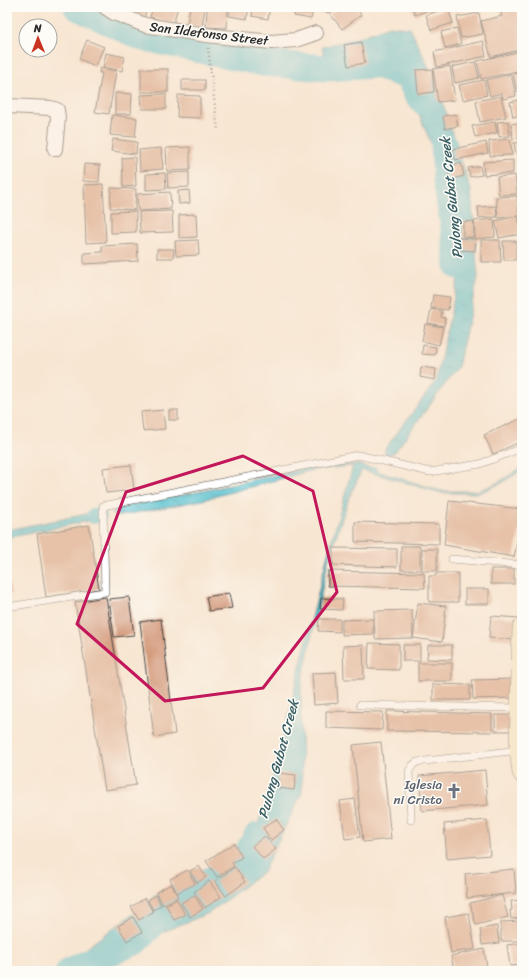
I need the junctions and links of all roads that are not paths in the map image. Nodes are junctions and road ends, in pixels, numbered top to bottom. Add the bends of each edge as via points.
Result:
1 (105, 7) edge
2 (316, 33) dead end
3 (7, 106) edge
4 (54, 149) dead end
5 (522, 448) edge
6 (452, 559) dead end
7 (522, 565) edge
8 (7, 607) edge
9 (522, 628) edge
10 (360, 705) dead end
11 (520, 708) junction
12 (519, 750) junction
13 (522, 773) edge
14 (411, 820) dead end

1 - 2 street, San Ildefonso Street via 145,25 206,35 271,42 296,40
3 - 4 street via 57,110
5 - 8 lane via 480,464 430,472 358,455 103,506 104,592
6 - 7 lane
9 - 11 street
10 - 11 lane
11 - 12 street
12 - 13 street
12 - 14 lane via 417,762 409,770

